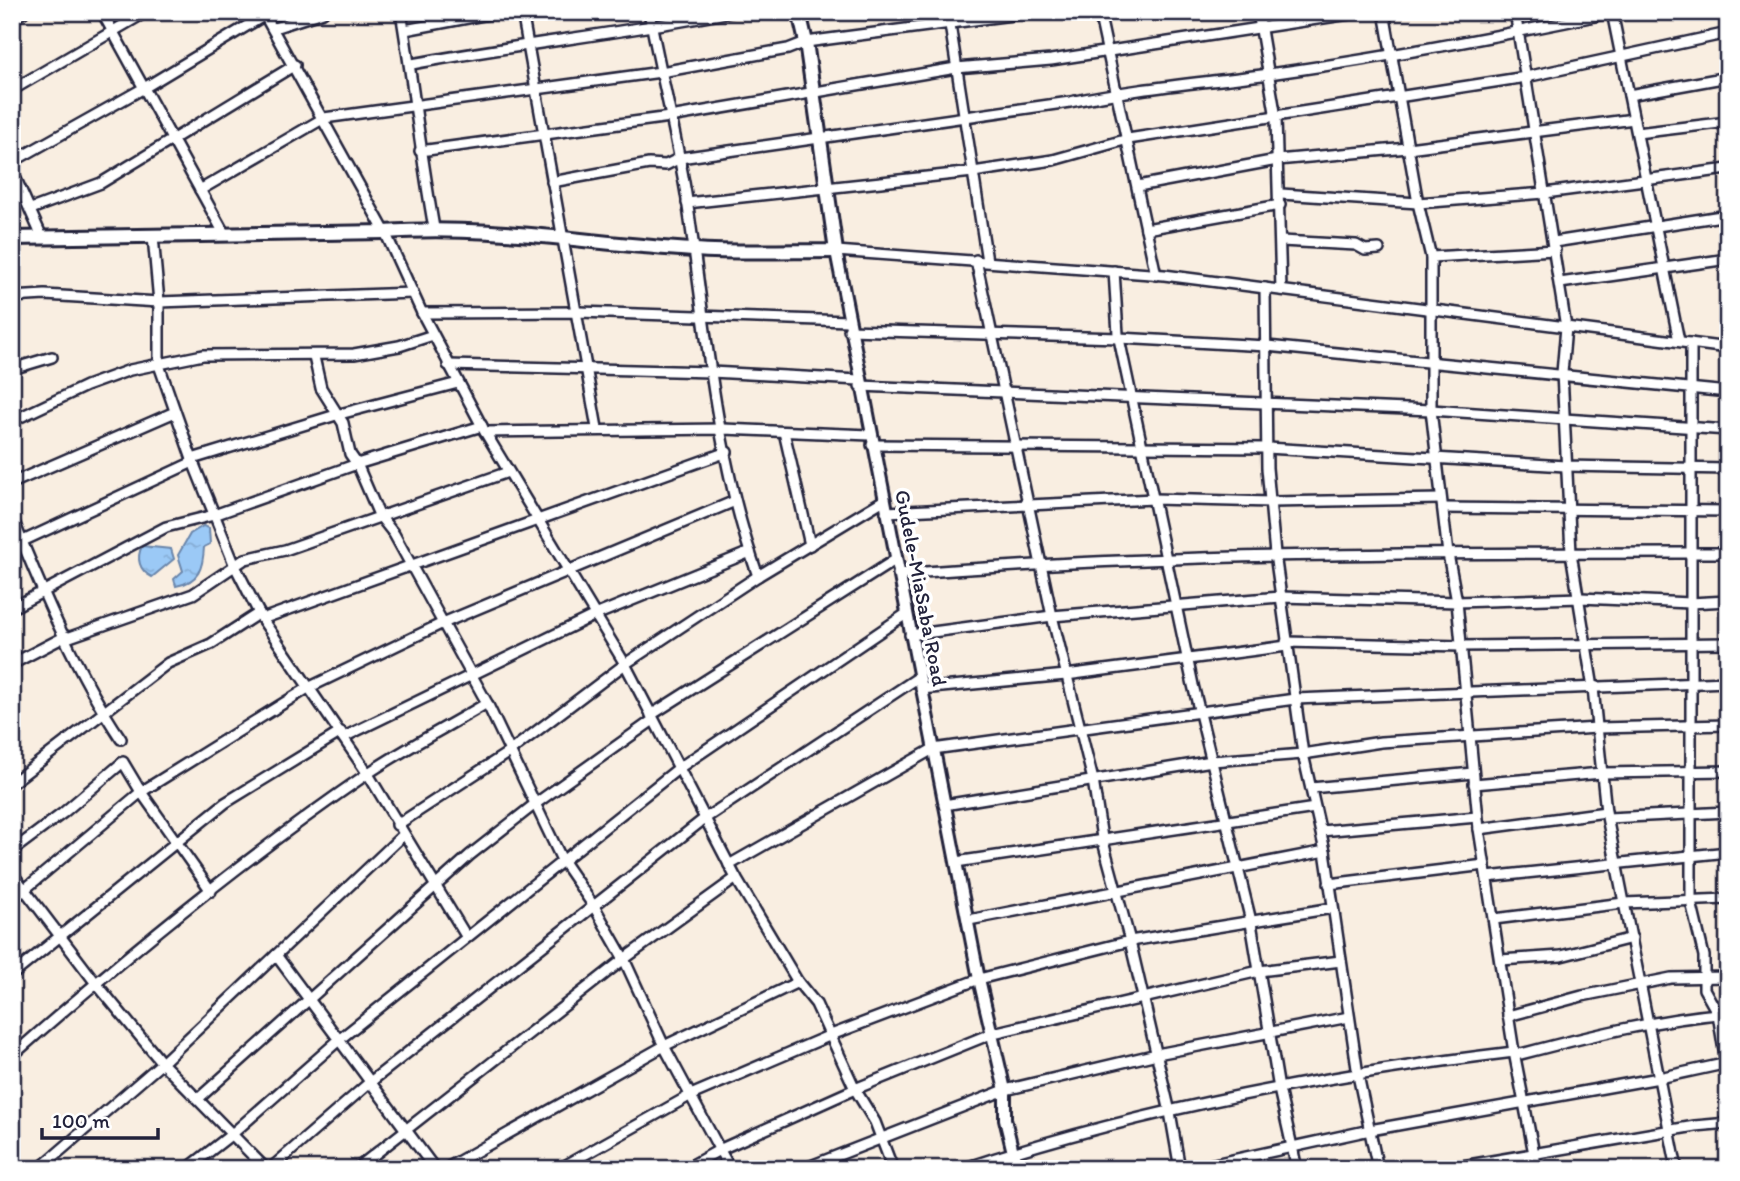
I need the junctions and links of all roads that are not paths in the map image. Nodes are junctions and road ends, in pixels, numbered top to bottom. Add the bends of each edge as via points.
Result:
1 (24, 12) edge
2 (102, 12) edge
3 (146, 12) edge
4 (323, 12) edge
5 (401, 12) edge
6 (499, 12) edge
7 (522, 12) edge
8 (649, 12) edge
9 (732, 12) edge
10 (799, 12) edge
11 (948, 12) edge
12 (1036, 12) edge
13 (1099, 12) edge
14 (1258, 12) edge
15 (1363, 12) edge
16 (1384, 12) edge
17 (1515, 12) edge
18 (1613, 12) edge
19 (264, 13) edge
20 (12, 19) edge
21 (950, 24) junction
22 (1261, 27) junction
23 (652, 28) junction
24 (274, 29) junction
25 (405, 30) junction
26 (113, 31) junction
27 (1519, 32) junction
28 (1728, 33) edge
29 (806, 42) junction
30 (528, 43) junction
31 (1109, 51) junction
32 (1393, 53) junction
33 (1622, 58) junction
34 (412, 64) junction
35 (295, 65) junction
36 (956, 68) junction
37 (661, 72) junction
38 (1270, 74) junction
39 (1526, 76) junction
40 (1728, 77) edge
41 (144, 88) junction
42 (538, 89) junction
43 (12, 90) edge
44 (812, 90) junction
45 (1117, 92) junction
46 (1401, 95) junction
47 (1629, 95) junction
48 (415, 108) junction
49 (670, 117) junction
50 (964, 117) junction
51 (324, 118) junction
52 (1276, 118) junction
53 (1634, 119) junction
54 (1728, 122) edge
55 (1535, 132) junction
56 (544, 133) junction
57 (1637, 133) junction
58 (819, 137) junction
59 (1128, 139) junction
60 (173, 140) junction
61 (1408, 148) junction
62 (420, 150) junction
63 (680, 158) junction
64 (1277, 160) junction
65 (12, 162) edge
66 (1728, 169) edge
67 (12, 170) edge
68 (973, 172) junction
69 (1646, 181) junction
70 (552, 182) junction
71 (827, 186) junction
72 (1138, 186) junction
73 (200, 190) junction
74 (1545, 193) junction
75 (1280, 200) junction
76 (687, 203) junction
77 (1418, 203) junction
78 (31, 209) junction
79 (1728, 215) edge
80 (1656, 227) junction
81 (434, 228) junction
82 (1146, 229) junction
83 (385, 232) junction
84 (225, 235) junction
85 (153, 236) junction
86 (42, 237) junction
87 (564, 237) junction
88 (12, 238) edge
89 (1281, 241) junction
90 (1555, 246) junction
91 (1379, 249) dead end
92 (693, 250) junction
93 (836, 251) junction
94 (1431, 257) junction
95 (1728, 259) edge
96 (976, 260) junction
97 (987, 261) junction
98 (1664, 267) junction
99 (1114, 271) junction
100 (1156, 275) junction
101 (1560, 283) junction
102 (1265, 288) junction
103 (1281, 290) junction
104 (412, 293) junction
105 (12, 297) edge
106 (159, 302) junction
107 (1433, 310) junction
108 (579, 312) junction
109 (422, 313) junction
110 (702, 314) junction
111 (849, 326) junction
112 (1566, 327) junction
113 (992, 334) junction
114 (433, 335) junction
115 (1119, 338) junction
116 (1679, 341) junction
117 (1692, 343) junction
118 (1266, 346) junction
119 (1728, 348) edge
120 (52, 356) dead end
121 (314, 356) junction
122 (1431, 360) junction
123 (159, 365) junction
124 (448, 365) junction
125 (12, 369) edge
126 (588, 370) junction
127 (711, 372) junction
128 (1562, 373) junction
129 (458, 383) junction
130 (860, 383) junction
131 (1691, 389) junction
132 (1004, 390) junction
133 (1728, 392) edge
134 (1132, 396) junction
135 (1266, 404) junction
136 (1432, 411) junction
137 (175, 412) junction
138 (336, 415) junction
139 (12, 421) edge
140 (1564, 421) junction
141 (597, 428) junction
142 (484, 429) junction
143 (723, 429) junction
144 (1691, 429) junction
145 (1728, 430) edge
146 (784, 432) junction
147 (871, 440) junction
148 (1143, 446) junction
149 (1016, 448) junction
150 (1267, 448) junction
151 (727, 452) junction
152 (1437, 457) junction
153 (192, 460) junction
154 (357, 464) junction
155 (1565, 466) junction
156 (1691, 469) junction
157 (1728, 469) edge
158 (508, 472) junction
159 (12, 483) edge
160 (1154, 499) junction
161 (884, 500) junction
162 (735, 501) junction
163 (1271, 502) junction
164 (1029, 503) junction
165 (1442, 503) junction
166 (1568, 507) junction
167 (1728, 511) edge
168 (886, 512) junction
169 (1690, 512) junction
170 (214, 515) junction
171 (379, 515) junction
172 (12, 517) edge
173 (537, 522) junction
174 (22, 541) junction
175 (810, 545) junction
176 (12, 546) edge
177 (750, 552) junction
178 (1571, 553) junction
179 (1690, 553) junction
180 (1728, 553) edge
181 (1275, 554) junction
182 (1448, 554) junction
183 (1166, 557) junction
184 (895, 560) junction
185 (1043, 562) junction
186 (235, 566) junction
187 (410, 566) junction
188 (566, 570) junction
189 (898, 575) junction
190 (758, 576) junction
191 (44, 592) junction
192 (1282, 597) junction
193 (1581, 598) junction
194 (1728, 601) edge
195 (1457, 602) junction
196 (1690, 603) junction
197 (1176, 605) junction
198 (12, 608) edge
199 (906, 614) junction
200 (593, 615) junction
201 (260, 616) junction
202 (1052, 616) junction
203 (443, 623) junction
204 (910, 635) junction
205 (66, 637) junction
206 (1728, 643) edge
207 (1287, 644) junction
208 (1587, 644) junction
209 (1690, 644) junction
210 (1461, 646) junction
211 (1188, 659) junction
212 (625, 663) junction
213 (12, 664) edge
214 (471, 675) junction
215 (1066, 675) junction
216 (919, 677) junction
217 (1728, 682) edge
218 (1690, 685) junction
219 (308, 688) junction
220 (1593, 688) junction
221 (921, 689) junction
222 (1466, 693) junction
223 (1295, 699) junction
224 (487, 704) junction
225 (1199, 711) junction
226 (103, 712) junction
227 (652, 718) junction
228 (1728, 725) edge
229 (1690, 727) junction
230 (1597, 728) junction
231 (1082, 730) junction
232 (343, 734) junction
233 (1470, 737) junction
234 (121, 739) dead end
235 (933, 749) junction
236 (509, 752) junction
237 (1303, 754) junction
238 (1212, 761) junction
239 (679, 768) junction
240 (1689, 771) junction
241 (1728, 771) edge
242 (1473, 773) junction
243 (1602, 773) junction
244 (368, 774) junction
245 (1093, 780) junction
246 (12, 783) edge
247 (1474, 784) junction
248 (1311, 788) junction
249 (141, 792) junction
250 (535, 804) junction
251 (944, 805) junction
252 (1315, 808) junction
253 (1728, 812) edge
254 (1607, 815) junction
255 (1692, 815) junction
256 (1477, 817) junction
257 (704, 819) junction
258 (1225, 820) junction
259 (397, 825) junction
260 (1479, 829) junction
261 (1321, 831) junction
262 (403, 835) junction
263 (1102, 838) junction
264 (176, 840) junction
265 (12, 850) edge
266 (1325, 851) junction
267 (1728, 852) edge
268 (1690, 856) junction
269 (562, 860) junction
270 (1616, 861) junction
271 (956, 862) junction
272 (729, 865) junction
273 (1485, 865) junction
274 (1237, 866) junction
275 (12, 873) edge
276 (1487, 877) junction
277 (736, 878) junction
278 (1329, 884) junction
279 (436, 885) junction
280 (25, 889) junction
281 (1115, 890) junction
282 (211, 891) junction
283 (1728, 899) edge
284 (12, 900) edge
285 (1625, 902) junction
286 (1691, 902) junction
287 (595, 908) junction
288 (1333, 908) junction
289 (1494, 919) junction
290 (969, 920) junction
291 (1251, 921) junction
292 (60, 936) junction
293 (466, 936) junction
294 (1632, 938) junction
295 (1130, 941) junction
296 (276, 955) junction
297 (624, 959) junction
298 (1500, 960) junction
299 (1341, 961) junction
300 (1259, 971) junction
301 (12, 975) edge
302 (1704, 977) junction
303 (1728, 977) edge
304 (979, 979) junction
305 (95, 982) junction
306 (798, 982) junction
307 (1641, 984) junction
308 (309, 999) junction
309 (1144, 1000) junction
310 (1723, 1014) edge
311 (1508, 1016) junction
312 (1349, 1017) junction
313 (1649, 1024) junction
314 (993, 1033) junction
315 (1269, 1034) junction
316 (831, 1035) junction
317 (340, 1039) junction
318 (664, 1046) junction
319 (1514, 1052) junction
320 (1157, 1054) junction
321 (12, 1056) edge
322 (162, 1063) junction
323 (1727, 1063) edge
324 (1358, 1075) junction
325 (1660, 1078) junction
326 (369, 1083) junction
327 (855, 1089) junction
328 (1279, 1089) junction
329 (1005, 1090) junction
330 (691, 1095) junction
331 (198, 1099) junction
332 (1526, 1102) junction
333 (1170, 1112) junction
334 (1728, 1123) edge
335 (407, 1130) junction
336 (1370, 1130) junction
337 (1670, 1131) junction
338 (232, 1134) junction
339 (882, 1138) junction
340 (1292, 1148) junction
341 (720, 1149) junction
342 (1011, 1152) junction
343 (1534, 1153) junction
344 (39, 1169) edge
345 (187, 1169) edge
346 (268, 1169) edge
347 (356, 1169) edge
348 (435, 1169) edge
349 (445, 1169) edge
350 (559, 1169) edge
351 (685, 1169) edge
352 (730, 1169) edge
353 (803, 1169) edge
354 (893, 1169) edge
355 (962, 1169) edge
356 (1017, 1169) edge
357 (1180, 1169) edge
358 (1191, 1169) edge
359 (1297, 1169) edge
360 (1378, 1169) edge
361 (1445, 1169) edge
362 (1537, 1169) edge
363 (1677, 1169) edge

1 - 20 street
2 - 26 street
3 - 26 street
4 - 24 street
5 - 25 street
6 - 25 street
7 - 30 street
8 - 23 street
9 - 23 street
10 - 29 main road, Gudele-MiaSaba Road
11 - 21 street
12 - 21 street
13 - 31 street
14 - 22 street
15 - 22 street
16 - 32 street
17 - 27 street
18 - 27 street
18 - 33 street
19 - 24 street
19 - 41 street
21 - 29 street
21 - 36 street
22 - 31 street
22 - 38 street
23 - 30 street
23 - 37 street
24 - 35 street
25 - 34 street
26 - 41 street
26 - 43 street
27 - 32 street
27 - 39 street
28 - 33 street
29 - 37 street
29 - 44 main road, Gudele-MiaSaba Road
30 - 34 street
30 - 42 street
31 - 36 street
31 - 45 street
32 - 38 street
32 - 46 street
33 - 39 street
33 - 47 street
34 - 48 street
35 - 51 street
35 - 60 street
36 - 44 street
36 - 50 street
37 - 42 street
37 - 49 street
38 - 45 street
38 - 52 street
39 - 46 street
39 - 55 street
40 - 47 street
41 - 60 street
41 - 65 street
42 - 48 street
42 - 56 street
44 - 49 street
44 - 58 main road, Gudele-MiaSaba Road
45 - 50 street
45 - 59 street
46 - 52 street
46 - 61 street
47 - 53 street
48 - 51 street
48 - 62 street
49 - 56 street
49 - 63 street
50 - 58 street
50 - 68 street
51 - 73 street
51 - 83 street
52 - 59 street
52 - 64 street
53 - 55 street
53 - 57 street
54 - 57 street
55 - 61 street
55 - 74 street
56 - 62 street
56 - 70 street
57 - 69 street
58 - 63 street
58 - 71 main road, Gudele-MiaSaba Road
59 - 68 street via 1053,160
59 - 72 street
60 - 73 street
60 - 78 street via 101,183
61 - 64 street
61 - 77 street
62 - 81 street
63 - 70 street via 666,165
63 - 76 street
64 - 72 street
64 - 75 street
66 - 69 street
67 - 78 street
68 - 71 street
68 - 97 street
69 - 74 street
69 - 80 street
70 - 87 street
71 - 76 street
71 - 93 main road, Gudele-MiaSaba Road
72 - 82 street
73 - 84 street
74 - 77 street
74 - 90 street
75 - 77 street
75 - 82 street
75 - 89 street
76 - 92 street
77 - 94 street
78 - 86 street
79 - 80 street
80 - 90 street
80 - 98 street
81 - 83 main road
81 - 87 main road
82 - 100 street
83 - 84 main road
83 - 104 street
84 - 85 main road
85 - 86 main road
85 - 106 street
86 - 88 main road
87 - 92 main road
87 - 108 street
89 - 91 street
89 - 103 street
90 - 94 street
90 - 101 street
92 - 93 main road
92 - 110 street
93 - 96 street
93 - 111 street, Gudele-MiaSaba Road
94 - 107 street
95 - 98 street
96 - 97 street
96 - 113 street
97 - 99 street
98 - 101 street
98 - 116 street
99 - 100 street
99 - 115 street
100 - 102 street
101 - 112 street
102 - 103 street
102 - 118 street
103 - 107 street
104 - 106 street
104 - 109 street
105 - 106 street
106 - 123 street
107 - 112 street
107 - 122 street
108 - 109 street
108 - 110 street
108 - 126 street
109 - 114 street
110 - 111 street
110 - 127 street
111 - 113 street
111 - 130 street, Gudele-MiaSaba Road
112 - 116 street
112 - 128 street
113 - 115 street
113 - 132 street
114 - 121 street via 354,354
114 - 124 street
115 - 118 street
115 - 134 street
116 - 117 street
117 - 119 street
117 - 131 street
118 - 122 street
118 - 135 street
120 - 125 street
121 - 123 street via 203,355
121 - 138 street via 321,388
122 - 128 street
122 - 136 street
123 - 137 street
123 - 139 street via 86,386
124 - 126 street
124 - 129 street
126 - 127 street
126 - 141 street
127 - 130 street
127 - 143 street
128 - 131 street
128 - 140 street
129 - 138 street
129 - 142 street
130 - 132 street
130 - 147 street, Gudele-MiaSaba Road
131 - 133 street
131 - 144 street
132 - 134 street
132 - 149 street
134 - 135 street
134 - 148 street
135 - 136 street
135 - 150 street
136 - 140 street
136 - 152 street
137 - 153 street
137 - 159 street
138 - 153 street
138 - 154 street
140 - 144 street
140 - 155 street
141 - 142 street
141 - 143 street
142 - 154 street
142 - 158 street
143 - 146 street
143 - 151 street
144 - 145 street
144 - 156 street
146 - 147 street
146 - 175 street
147 - 149 street
147 - 161 street, Gudele-MiaSaba Road
148 - 149 street
148 - 150 street
148 - 160 street
149 - 164 street
150 - 152 street
150 - 163 street
151 - 162 street
151 - 173 street
152 - 155 street
152 - 165 street
153 - 170 street
153 - 174 street
154 - 170 street
154 - 171 street
155 - 156 street
155 - 166 street
156 - 157 street
156 - 169 street
158 - 171 street
158 - 173 street
160 - 163 street
160 - 164 street
160 - 183 street
161 - 168 street, Gudele-MiaSaba Road
161 - 175 street
162 - 177 street
162 - 188 street
163 - 165 street
163 - 181 street
164 - 168 street
164 - 185 street
165 - 166 street
165 - 182 street
166 - 169 street
166 - 178 street
167 - 169 street
168 - 184 street, Gudele-MiaSaba Road
169 - 179 street
170 - 186 street
170 - 191 street via 166,527
171 - 186 street
171 - 187 street
172 - 174 street
173 - 187 street
173 - 188 street
174 - 176 street
174 - 191 street
175 - 190 street
177 - 190 street
177 - 200 street
178 - 179 street
178 - 182 street
178 - 193 street
179 - 180 street
179 - 196 street
181 - 182 street
181 - 183 street
181 - 192 street
182 - 195 street
183 - 185 street
183 - 197 street
184 - 189 street, Gudele-MiaSaba Road
184 - 227 street
185 - 189 street
185 - 202 street
186 - 201 street
186 - 205 street via 193,594
187 - 201 street
187 - 203 street
188 - 200 street
188 - 203 street
189 - 199 street, Gudele-MiaSaba Road
190 - 212 street
191 - 198 street
191 - 205 street
192 - 195 street
192 - 197 street
192 - 207 street
193 - 195 street
193 - 196 street
193 - 208 street
194 - 196 street
195 - 210 street
196 - 209 street
197 - 202 street
197 - 211 street
199 - 204 street, Gudele-MiaSaba Road
199 - 239 street
200 - 212 street
200 - 214 street
201 - 219 street
201 - 226 street via 168,663
202 - 204 street
202 - 215 street
203 - 214 street
203 - 219 street
204 - 216 street, Gudele-MiaSaba Road
205 - 213 street
205 - 226 street
206 - 209 street
207 - 210 street
207 - 211 street
207 - 223 street
208 - 209 street
208 - 210 street
208 - 220 street
209 - 218 street
210 - 222 street
211 - 215 street
211 - 225 street
212 - 227 street
212 - 236 street
214 - 224 street
214 - 232 street
215 - 221 street
215 - 231 street
216 - 221 street, Gudele-MiaSaba Road
216 - 257 street
217 - 218 street
218 - 220 street
218 - 229 street
219 - 232 street
219 - 249 street
220 - 222 street
220 - 230 street
221 - 235 street, Gudele-MiaSaba Road
222 - 223 street
222 - 233 street
223 - 225 street
223 - 237 street
224 - 236 street
224 - 244 street
225 - 231 street
225 - 238 street
226 - 234 street
226 - 246 street
227 - 239 street
227 - 250 street
228 - 229 street
229 - 230 street
229 - 240 street
230 - 233 street
230 - 243 street
231 - 235 street
231 - 245 street
232 - 244 street
232 - 264 street via 225,803
233 - 237 street via 1381,742
233 - 242 street
235 - 251 street, Gudele-MiaSaba Road
235 - 272 street
236 - 250 street
236 - 259 street
237 - 238 street
237 - 248 street
238 - 245 street
238 - 258 street
239 - 257 street
239 - 269 street
240 - 241 street
240 - 243 street
240 - 255 street
242 - 247 street
242 - 248 street
243 - 247 street
243 - 254 street
244 - 259 street
244 - 282 street
245 - 251 street
245 - 263 street
247 - 256 street
248 - 252 street
249 - 264 street
249 - 265 street via 122,762
249 - 280 street
250 - 269 street
250 - 279 street
251 - 271 street, Gudele-MiaSaba Road
252 - 258 street
252 - 261 street
253 - 255 street
254 - 255 street
254 - 260 street
254 - 270 street
255 - 268 street
256 - 260 street
256 - 261 street
257 - 272 street
257 - 287 street
258 - 263 street
258 - 274 street
259 - 262 street
260 - 273 street
261 - 266 street
262 - 279 street
262 - 296 street
263 - 271 street
263 - 281 street
264 - 282 street
264 - 292 street
266 - 274 street
266 - 278 street
267 - 268 street
268 - 270 street
268 - 286 street
269 - 287 street
269 - 293 street
270 - 276 street
270 - 285 street
271 - 290 street, Gudele-MiaSaba Road
272 - 277 street
273 - 276 street
273 - 278 street
274 - 281 street
274 - 291 street
275 - 280 street
276 - 289 street
277 - 297 street
277 - 306 street
278 - 288 street
279 - 293 street
279 - 308 street
280 - 284 street
280 - 292 street
281 - 290 street
281 - 295 street
282 - 305 street
283 - 286 street
285 - 286 street
285 - 289 street
285 - 294 street
286 - 302 street via 1704,956
287 - 297 street
287 - 326 street
288 - 291 street
288 - 299 street
289 - 298 street
290 - 304 street, Gudele-MiaSaba Road
291 - 295 street
291 - 300 street
292 - 301 street
292 - 305 street
293 - 317 street
294 - 298 street via 1561,956
294 - 307 street
295 - 304 street
295 - 309 street
296 - 308 street
296 - 322 street
297 - 318 street
297 - 335 street
298 - 311 street
299 - 300 street
299 - 312 street
300 - 309 street
300 - 315 street
302 - 303 street
302 - 307 street
302 - 310 street via 1704,989
304 - 314 street, Gudele-MiaSaba Road
304 - 316 street
305 - 321 street
305 - 322 street
306 - 316 street via 816,1004
306 - 318 street
307 - 311 street
307 - 313 street
308 - 317 street
308 - 331 street
309 - 314 street
309 - 320 street
310 - 313 street
310 - 323 street
311 - 319 street
312 - 315 street
312 - 324 street
313 - 319 street
313 - 325 street
314 - 327 street
314 - 329 street, Gudele-MiaSaba Road
315 - 320 street
315 - 328 street
316 - 327 street
316 - 330 street
317 - 326 street
317 - 338 street
318 - 330 street
318 - 349 street
319 - 324 street
319 - 332 street
320 - 329 street
320 - 333 street
322 - 331 street
322 - 344 street
323 - 325 street
324 - 328 street
324 - 336 street
325 - 332 street
325 - 337 street
326 - 335 street
326 - 346 street
327 - 339 street
327 - 341 street
328 - 333 street
328 - 340 street
329 - 339 street
329 - 342 street, Gudele-MiaSaba Road
330 - 341 street
330 - 350 street
331 - 338 street
332 - 336 street
332 - 343 street
333 - 342 street
333 - 357 street
334 - 337 street
335 - 347 street
335 - 348 street
336 - 340 street
336 - 360 street
337 - 343 street
337 - 363 street
338 - 345 street
338 - 346 street
339 - 353 street
339 - 354 street
340 - 358 street
340 - 359 street
341 - 351 street
341 - 352 street
342 - 355 street
342 - 356 street, Gudele-MiaSaba Road
343 - 361 street
343 - 362 street

